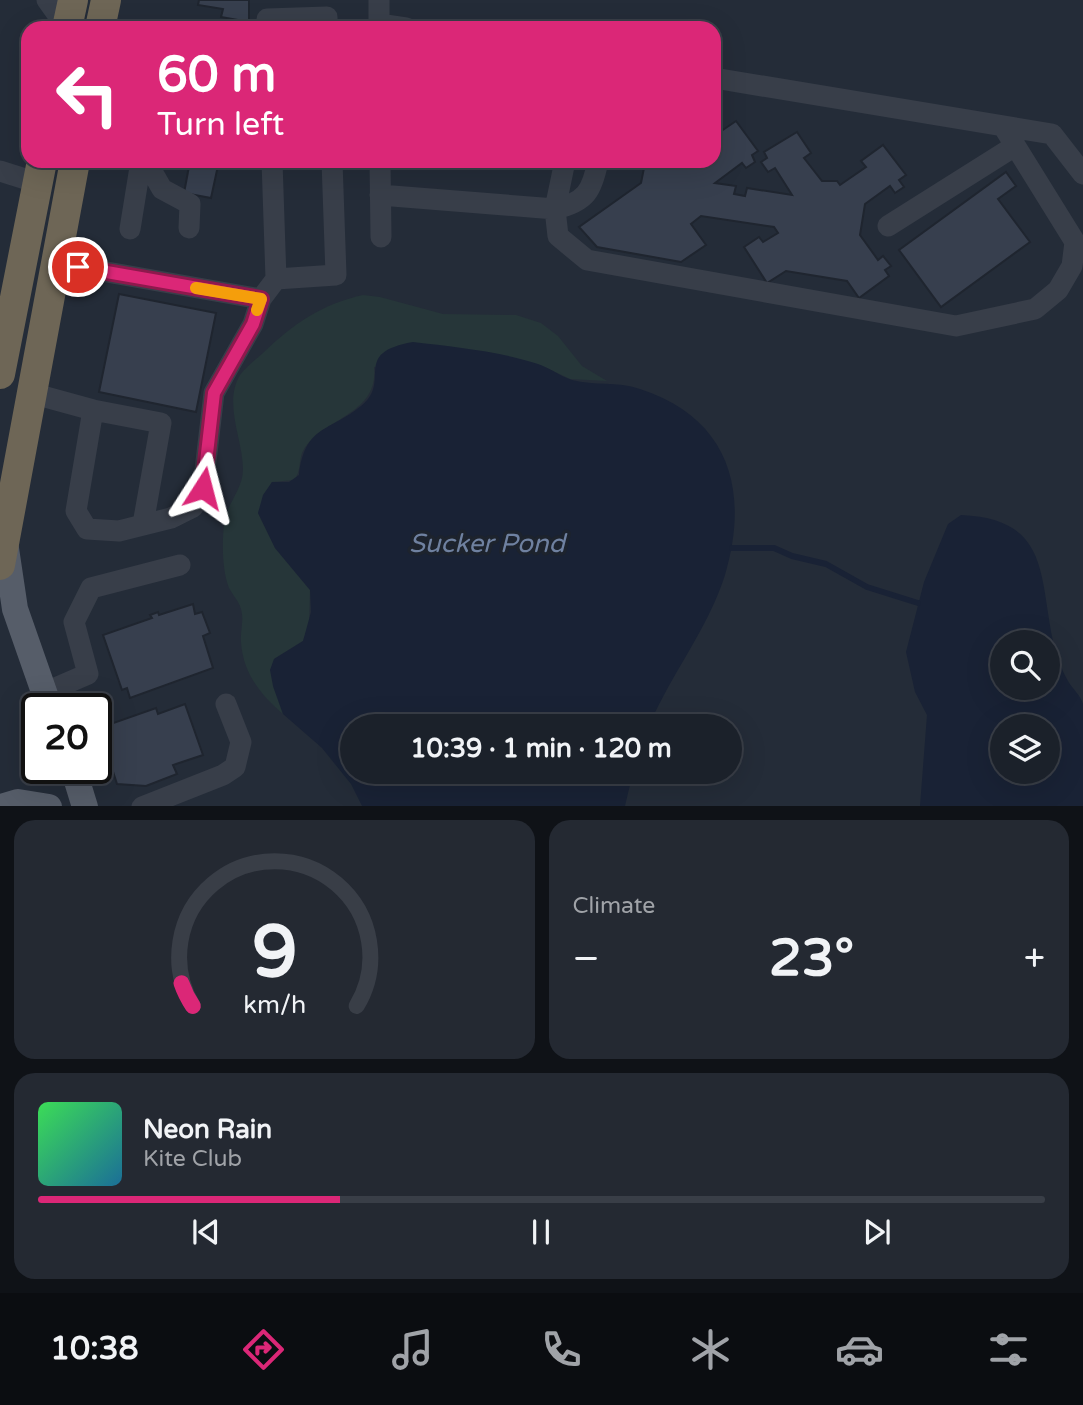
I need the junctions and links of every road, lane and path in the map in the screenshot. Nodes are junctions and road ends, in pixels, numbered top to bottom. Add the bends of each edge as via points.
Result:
1 (47, 0) edge
2 (72, 0) edge
3 (106, 0) edge
4 (379, 0) edge
5 (62, 21) edge
6 (68, 21) edge
7 (102, 21) edge
8 (267, 21) edge
9 (327, 21) edge
10 (379, 21) edge
11 (721, 79) edge
12 (1003, 126) junction
13 (1015, 146) junction
14 (74, 168) edge
15 (143, 168) edge
16 (148, 168) edge
17 (272, 168) edge
18 (332, 168) edge
19 (380, 168) edge
20 (564, 168) edge
21 (596, 168) edge
22 (0, 172) edge
23 (40, 172) edge
24 (1083, 174) edge
25 (380, 195) junction
26 (555, 209) junction
27 (888, 226) dead end
28 (130, 229) dead end
29 (189, 229) dead end
30 (381, 237) dead end
31 (1079, 240) edge
32 (55, 263) junction
33 (276, 279) junction
34 (261, 299) junction
35 (0, 374) edge
36 (31, 393) junction
37 (93, 410) junction
38 (143, 524) junction
39 (2, 552) edge
40 (180, 565) dead end
41 (44, 693) edge
42 (59, 693) edge
43 (226, 704) dead end
44 (78, 784) edge
45 (4, 806) edge
46 (43, 806) edge
47 (85, 806) edge
48 (145, 806) edge

1 - 5 street
2 - 6 highway
3 - 7 highway
4 - 10 street
8 - 9 street via 327,17
11 - 12 street
12 - 13 street
12 - 24 street via 1052,134
13 - 27 street
13 - 31 street
14 - 32 highway
15 - 28 street
16 - 29 street via 162,189 190,204
17 - 33 street
18 - 33 street via 336,275
19 - 25 street
20 - 26 street
21 - 26 street via 590,189 577,204
22 - 23 street
23 - 35 highway
25 - 26 street
25 - 30 street
26 - 31 street via 558,236 587,260 956,326 1035,309 1058,290 1072,266
32 - 34 street
32 - 36 highway
33 - 34 street
34 - 38 street via 253,324 214,393 203,488 193,507
36 - 37 street
36 - 39 highway
37 - 38 street via 161,423
37 - 38 street via 76,511 87,528 119,531
39 - 41 main road via 15,609
40 - 42 street via 92,588 75,622 88,674
43 - 48 street via 240,742 235,767
44 - 47 main road
45 - 46 main road via 18,802

